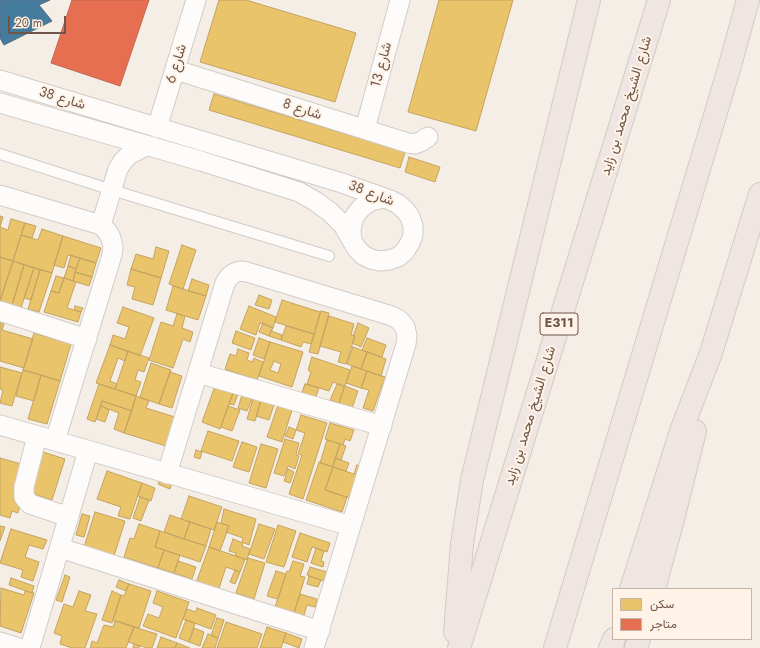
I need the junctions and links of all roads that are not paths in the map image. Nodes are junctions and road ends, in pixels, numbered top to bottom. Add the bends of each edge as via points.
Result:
1 (196, 0) edge
2 (400, 0) edge
3 (589, 0) edge
4 (659, 0) edge
5 (748, 0) edge
6 (176, 70) junction
7 (0, 80) edge
8 (0, 102) edge
9 (157, 128) junction
10 (365, 129) junction
11 (109, 135) junction
12 (428, 137) dead end
13 (146, 146) junction
14 (0, 154) edge
15 (118, 169) junction
16 (112, 190) junction
17 (760, 194) edge
18 (0, 195) edge
19 (383, 198) junction
20 (101, 225) junction
21 (352, 241) junction
22 (329, 256) dead end
23 (0, 312) edge
24 (87, 339) junction
25 (711, 353) junction
26 (198, 373) junction
27 (0, 425) edge
28 (382, 426) junction
29 (37, 436) junction
30 (55, 441) junction
31 (88, 451) junction
32 (167, 474) junction
33 (69, 517) junction
34 (351, 526) junction
35 (60, 548) junction
36 (631, 588) edge
37 (654, 588) edge
38 (317, 640) edge
39 (0, 642) edge
40 (19, 648) edge
41 (30, 648) edge
42 (454, 648) edge
43 (459, 648) edge
44 (555, 648) edge

1 - 6 street, شارع 6
2 - 10 street, شارع 13
3 - 42 highway via 472,480 462,544
4 - 43 highway, شارع الشيخ محمد بن زايد / E311
5 - 44 highway
6 - 9 street, شارع 6
6 - 10 street, شارع 8
7 - 9 street, شارع 38
8 - 11 street, شارع 38
9 - 19 street, شارع 38 via 336,181
10 - 12 street, شارع 8 via 415,144
11 - 13 street, شارع 38
11 - 15 street via 116,151
13 - 15 street via 130,154
13 - 21 street, شارع 38 via 299,192 330,212
14 - 16 lane
15 - 16 street
16 - 20 street
16 - 22 lane
17 - 25 highway
18 - 20 street
19 - 21 street via 371,201 358,212 351,229
19 - 21 street, شارع 38 via 398,204 410,217 413,235 405,251 389,260 380,261 363,255
20 - 24 street via 111,238 113,247
23 - 24 street
24 - 30 street
25 - 36 highway via 681,431
25 - 37 highway via 701,407
26 - 28 street
26 - 28 street via 225,283 234,273 247,272 399,320 406,331 406,344
26 - 32 street
27 - 29 street
28 - 34 street
29 - 30 street
29 - 33 street via 24,496 30,504
30 - 31 street
31 - 32 street
31 - 33 street
32 - 34 street
33 - 35 street
34 - 38 street
35 - 38 street
35 - 41 street
39 - 40 street

